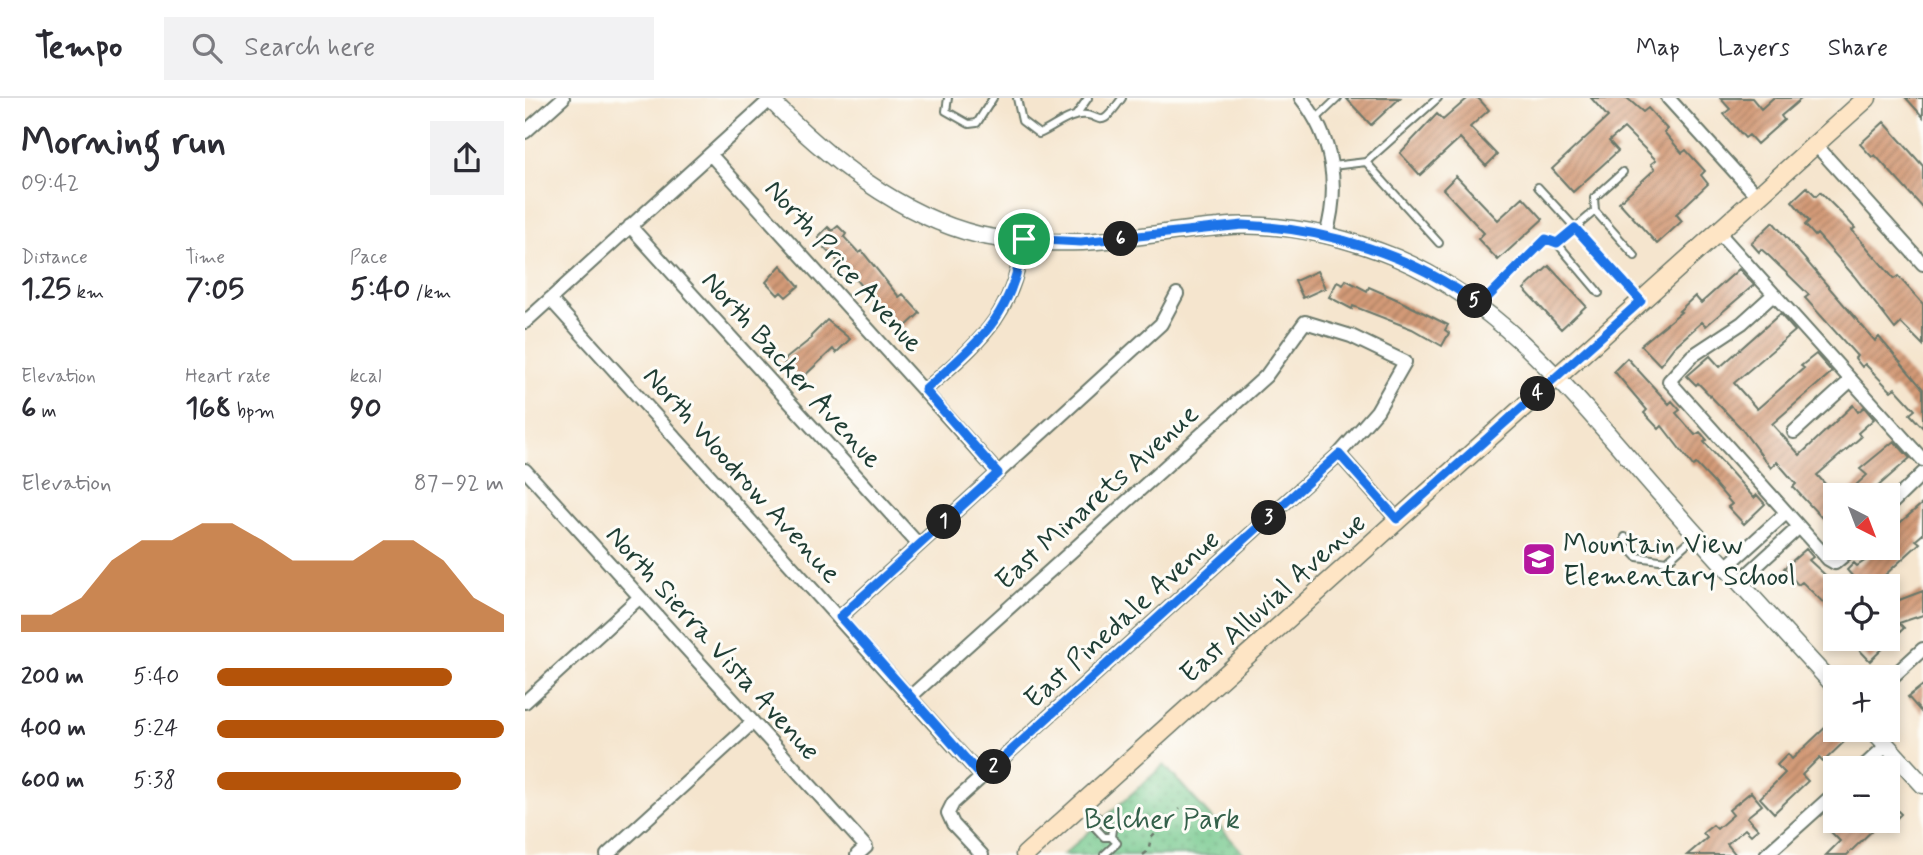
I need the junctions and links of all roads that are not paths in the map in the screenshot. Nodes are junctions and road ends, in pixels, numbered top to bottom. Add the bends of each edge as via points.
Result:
1 (563, 98) edge
2 (770, 98) edge
3 (948, 98) edge
4 (993, 98) edge
5 (1017, 98) edge
6 (1088, 98) edge
7 (1122, 98) edge
8 (1301, 98) edge
9 (1338, 98) edge
10 (1438, 98) edge
11 (1668, 98) edge
12 (1863, 99) edge
13 (1076, 116) junction
14 (1315, 120) junction
15 (525, 132) edge
16 (1815, 144) junction
17 (711, 154) junction
18 (1366, 162) junction
19 (1332, 166) junction
20 (1623, 172) dead end
21 (1538, 187) dead end
22 (1757, 196) junction
23 (1595, 211) junction
24 (630, 226) junction
25 (1575, 228) junction
26 (1718, 232) junction
27 (1326, 235) junction
28 (1024, 239) junction
29 (1439, 243) dead end
30 (1557, 243) junction
31 (1635, 256) dead end
32 (1923, 264) edge
33 (1599, 293) dead end
34 (1177, 294) dead end
35 (1773, 295) junction
36 (551, 299) junction
37 (1641, 301) junction
38 (1480, 305) junction
39 (525, 322) edge
40 (1305, 322) joint
41 (1556, 377) junction
42 (1851, 380) junction
43 (925, 390) junction
44 (1794, 432) dead end
45 (1339, 454) junction
46 (1923, 460) edge
47 (525, 470) edge
48 (998, 473) junction
49 (1923, 473) edge
50 (1901, 494) edge
51 (1786, 513) junction
52 (1397, 519) junction
53 (1799, 527) junction
54 (1696, 535) junction
55 (1625, 537) dead end
56 (1760, 537) junction
57 (919, 545) junction
58 (1772, 551) junction
59 (1823, 552) edge
60 (1726, 567) junction
61 (1739, 582) junction
62 (640, 597) junction
63 (840, 617) junction
64 (1923, 649) edge
65 (1900, 670) edge
66 (1823, 674) edge
67 (910, 697) junction
68 (525, 702) edge
69 (753, 722) junction
70 (1884, 742) edge
71 (1887, 745) junction
72 (1875, 756) edge
73 (982, 777) junction
74 (1923, 785) edge
75 (1823, 804) edge
76 (1086, 810) junction
77 (1111, 837) junction
78 (862, 851) edge
79 (607, 855) edge
80 (982, 855) edge
81 (1025, 855) edge
82 (1104, 855) edge
83 (1766, 855) edge

1 - 15 street
2 - 17 street
2 - 28 street via 834,160 926,215 980,235
3 - 4 lane via 946,111 969,124 977,123
5 - 13 lane via 1022,121 1039,134
6 - 13 lane
7 - 13 lane via 1103,120
8 - 14 street
9 - 14 lane
10 - 18 lane
11 - 22 street
12 - 16 main road, East Alluvial Avenue
14 - 19 street
16 - 22 main road, East Alluvial Avenue
16 - 32 street
17 - 24 street
17 - 43 street, North Price Avenue
18 - 19 lane
18 - 29 lane
19 - 27 street via 1334,192
20 - 23 lane via 1594,198
21 - 25 lane
22 - 26 main road, East Alluvial Avenue
23 - 25 lane
23 - 31 lane
24 - 36 street
24 - 57 street, North Backer Avenue
25 - 30 lane
25 - 37 lane
26 - 35 street
26 - 37 main road, East Alluvial Avenue
27 - 28 street via 1243,225 1081,242
27 - 38 street via 1399,259
28 - 43 street via 1013,288 1002,312 986,334
30 - 33 lane
30 - 38 lane via 1546,239
34 - 48 street via 1161,324
35 - 42 street
35 - 51 street via 1742,323 1692,356 1669,381
36 - 39 street
36 - 63 street, North Woodrow Avenue
37 - 41 main road, East Alluvial Avenue
38 - 41 street
40 - 45 street, East Pinedale Avenue via 1351,336 1405,362 1377,411
40 - 67 street, East Minarets Avenue via 1265,376
41 - 52 main road, East Alluvial Avenue
41 - 54 street
42 - 44 street
42 - 46 street
43 - 48 street, North Price Avenue
45 - 52 street
45 - 73 street, East Pinedale Avenue
47 - 62 street, North Sierra Vista Avenue
48 - 57 street
49 - 50 street
51 - 53 street
51 - 56 street
52 - 76 main road, East Alluvial Avenue
53 - 58 street
53 - 59 street
54 - 55 lane via 1667,561 1637,558 1626,546
54 - 60 street
56 - 58 street
56 - 60 street
57 - 63 street
58 - 61 street
60 - 61 street
61 - 66 street
62 - 68 street
62 - 69 street, North Sierra Vista Avenue
63 - 67 street, North Woodrow Avenue
64 - 65 street
67 - 73 street, North Woodrow Avenue
69 - 78 street, North Sierra Vista Avenue
69 - 79 street
70 - 71 street
71 - 72 street
71 - 74 street
73 - 80 street, East Pinedale Avenue via 948,813
75 - 83 street
76 - 77 lane via 1104,837
76 - 77 lane via 1101,817 1112,829
76 - 81 main road, East Alluvial Avenue
77 - 82 lane via 1117,843

